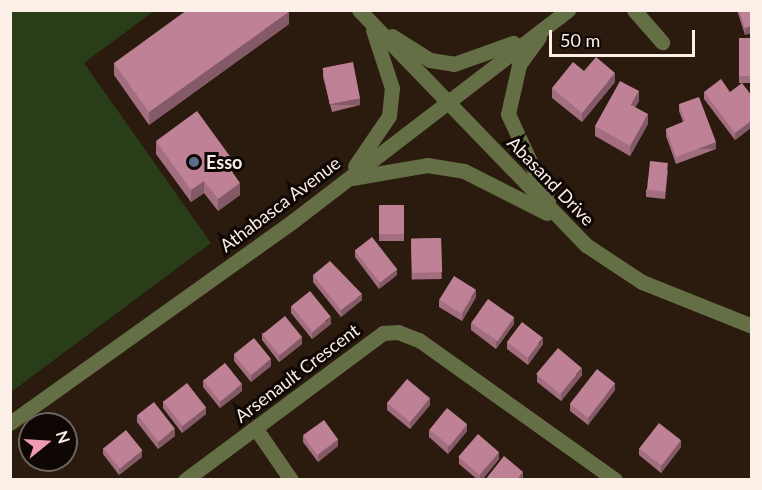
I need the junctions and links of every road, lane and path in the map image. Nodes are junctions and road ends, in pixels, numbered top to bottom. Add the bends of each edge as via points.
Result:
1 (568, 10) edge
2 (634, 10) edge
3 (364, 16) edge
4 (545, 27) junction
5 (662, 42) dead end
6 (447, 100) junction
7 (346, 180) junction
8 (558, 218) junction
9 (752, 327) edge
10 (10, 423) edge
11 (256, 429) junction
12 (184, 480) edge
13 (291, 480) edge
14 (615, 480) edge

1 - 4 street, Athabasca Avenue
2 - 5 street
3 - 4 street via 430,60 454,64 478,59
3 - 6 street, Abasand Drive
3 - 7 street via 387,63 389,116
4 - 6 street, Athabasca Avenue
4 - 8 street via 519,65 508,114 514,138
6 - 7 street, Athabasca Avenue
6 - 8 street, Abasand Drive
7 - 8 street via 398,166 464,171
7 - 10 street, Athabasca Avenue
8 - 9 street, Abasand Drive via 586,245 642,282
11 - 12 street, Arsenault Crescent
11 - 13 street
11 - 14 street, Arsenault Crescent via 383,333 398,332 419,340

